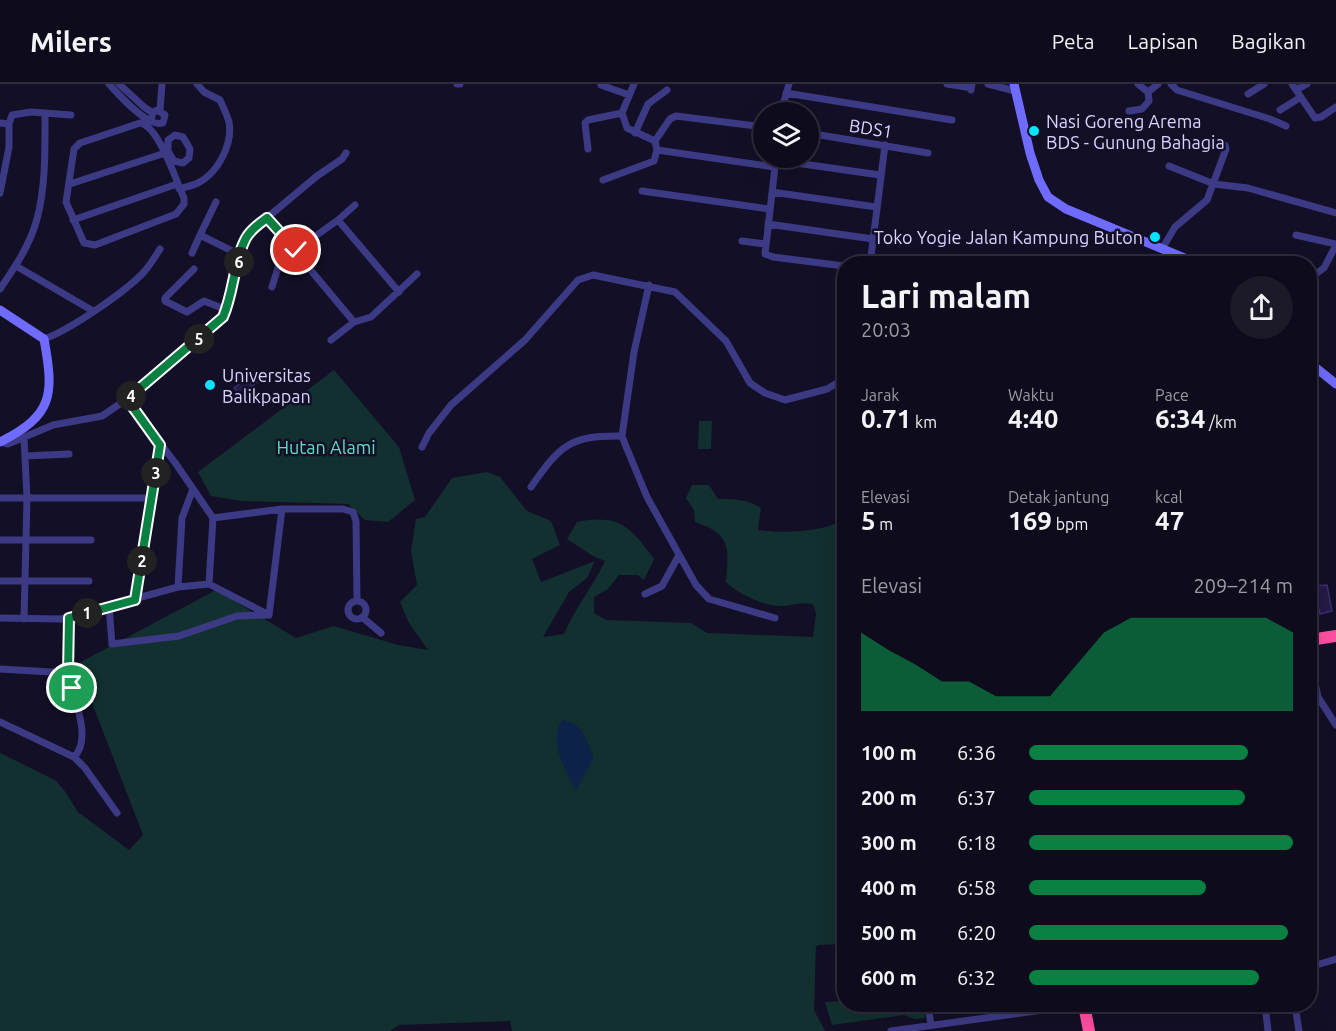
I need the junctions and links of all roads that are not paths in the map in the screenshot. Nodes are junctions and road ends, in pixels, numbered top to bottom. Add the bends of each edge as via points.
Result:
1 (109, 84) edge
2 (119, 84) edge
3 (162, 84) edge
4 (197, 84) edge
5 (634, 84) edge
6 (789, 84) edge
7 (947, 84) edge
8 (988, 84) edge
9 (1138, 84) edge
10 (1158, 84) edge
11 (1171, 84) edge
12 (1264, 84) edge
13 (1307, 84) edge
14 (601, 85) edge
15 (970, 87) edge
16 (1015, 87) edge
17 (1294, 87) edge
18 (667, 90) dead end
19 (1148, 92) junction
20 (786, 93) junction
21 (1248, 94) dead end
22 (629, 95) junction
23 (1301, 97) junction
24 (784, 102) edge
25 (1336, 107) edge
26 (1280, 110) dead end
27 (1129, 111) dead end
28 (45, 113) junction
29 (622, 113) junction
30 (154, 114) junction
31 (71, 115) dead end
32 (952, 120) dead end
33 (0, 123) edge
34 (9, 124) junction
35 (162, 124) junction
36 (753, 126) edge
37 (1286, 126) dead end
38 (635, 133) junction
39 (819, 135) edge
40 (172, 136) dead end
41 (655, 141) junction
42 (1212, 141) dead end
43 (885, 145) junction
44 (588, 149) dead end
45 (657, 150) junction
46 (165, 153) junction
47 (346, 153) dead end
48 (928, 153) dead end
49 (753, 159) edge
50 (1169, 166) dead end
51 (819, 167) edge
52 (774, 168) edge
53 (880, 175) junction
54 (603, 180) dead end
55 (70, 184) junction
56 (1213, 184) junction
57 (178, 186) junction
58 (642, 191) dead end
59 (772, 192) junction
60 (0, 193) edge
61 (216, 202) dead end
62 (355, 205) dead end
63 (876, 207) junction
64 (769, 209) junction
65 (1336, 213) edge
66 (267, 218) junction
67 (338, 219) junction
68 (73, 220) junction
69 (768, 224) junction
70 (200, 235) junction
71 (1296, 235) dead end
72 (286, 239) junction
73 (873, 240) junction
74 (742, 241) dead end
75 (765, 244) junction
76 (1336, 244) edge
77 (160, 249) dead end
78 (1162, 249) junction
79 (296, 250) junction
80 (192, 253) dead end
81 (240, 255) junction
82 (871, 256) edge
83 (1179, 256) edge
84 (837, 265) edge
85 (16, 266) junction
86 (194, 269) dead end
87 (1317, 273) edge
88 (417, 274) dead end
89 (649, 285) junction
90 (272, 287) dead end
91 (0, 289) edge
92 (399, 292) junction
93 (226, 309) junction
94 (0, 310) edge
95 (93, 311) junction
96 (354, 322) junction
97 (44, 339) junction
98 (331, 340) dead end
99 (1317, 369) edge
100 (837, 383) edge
101 (1336, 384) edge
102 (127, 399) junction
103 (622, 435) junction
104 (24, 437) junction
105 (0, 442) edge
106 (160, 445) junction
107 (422, 447) dead end
108 (69, 454) dead end
109 (25, 456) junction
110 (531, 487) dead end
111 (193, 489) junction
112 (0, 498) edge
113 (27, 498) junction
114 (152, 498) junction
115 (282, 509) junction
116 (213, 518) junction
117 (0, 540) edge
118 (91, 540) dead end
119 (25, 541) junction
120 (679, 555) junction
121 (0, 581) edge
122 (25, 581) junction
123 (89, 581) dead end
124 (209, 584) junction
125 (178, 587) junction
126 (645, 594) dead end
127 (135, 600) junction
128 (357, 601) junction
129 (109, 606) junction
130 (269, 615) junction
131 (362, 617) junction
132 (0, 618) edge
133 (69, 618) junction
134 (775, 618) dead end
135 (24, 619) junction
136 (1336, 629) edge
137 (1317, 632) edge
138 (381, 633) dead end
139 (1336, 636) edge
140 (1317, 639) edge
141 (0, 669) edge
142 (68, 673) junction
143 (1317, 692) edge
144 (0, 722) edge
145 (1336, 725) edge
146 (74, 757) junction
147 (117, 813) dead end
148 (1336, 959) edge
149 (1317, 966) edge
150 (929, 1012) edge
151 (1027, 1012) edge
152 (1080, 1012) edge
153 (1085, 1012) edge
154 (1266, 1012) edge
155 (1296, 1012) edge
156 (931, 1025) junction
157 (891, 1031) edge
158 (1084, 1031) edge
159 (1089, 1031) edge
160 (1268, 1031) edge
161 (1299, 1031) edge

1 - 30 street via 135,111
2 - 30 street
3 - 30 street
4 - 57 street via 220,100 230,135 209,176
5 - 22 street
6 - 20 street
7 - 15 street
8 - 16 street
9 - 19 street
10 - 19 street
11 - 37 street via 1177,90
12 - 21 street
13 - 17 street
14 - 22 street
16 - 78 street via 1030,153 1048,197
17 - 23 street
18 - 38 street via 648,104
19 - 27 street via 1149,101 1142,109
20 - 24 street
20 - 32 street
22 - 29 street
23 - 25 street via 1315,118
23 - 26 street
28 - 31 street
28 - 34 street via 14,114
28 - 85 street via 37,218
29 - 38 street via 627,128
29 - 44 street via 585,123
30 - 35 street via 156,125
30 - 35 street via 165,116
33 - 34 street
34 - 60 street
35 - 40 street
36 - 41 street via 676,116
38 - 41 street
39 - 43 street, BDS1
41 - 45 street
42 - 56 street via 1226,149
43 - 48 street, BDS1
43 - 53 street
45 - 49 street
45 - 54 street via 654,161
46 - 55 street
46 - 55 street via 151,129 140,123 77,144
46 - 57 street
47 - 66 street
50 - 56 street
51 - 53 street
52 - 59 street
53 - 63 street
55 - 68 street via 66,201
56 - 65 street via 1248,188
56 - 78 street via 1207,200 1175,227
57 - 68 street
57 - 68 street via 184,198 176,214 95,245 84,243
58 - 64 street
59 - 63 street
59 - 64 street
61 - 70 street
62 - 67 street
63 - 73 street
64 - 69 street
66 - 72 street
66 - 81 street via 247,236
67 - 79 street
67 - 92 street
69 - 73 street
69 - 75 street
70 - 80 street
70 - 81 street
71 - 76 street
72 - 79 street
72 - 90 street
73 - 82 street
74 - 75 street
75 - 84 street via 765,254 773,257
76 - 87 street via 1324,268
77 - 95 street via 144,272
78 - 83 street
79 - 96 street
81 - 93 street
85 - 91 street
85 - 95 street
86 - 93 street via 165,300 187,312 204,301
88 - 92 street
89 - 100 street via 675,292 687,302 726,341 750,383 765,393 785,400
89 - 103 street
89 - 107 street via 593,275 578,280 525,340 445,411
92 - 96 street via 371,317
93 - 102 street via 218,323
94 - 97 street
95 - 97 street
96 - 98 street
97 - 105 street via 49,363 48,401 38,416
99 - 101 street
102 - 104 street via 97,418 52,425
102 - 106 street
103 - 110 street via 599,435 564,446
103 - 120 street via 643,488
104 - 105 street via 8,444
104 - 109 street
106 - 111 street
106 - 114 street
108 - 109 street
109 - 113 street
111 - 116 street
111 - 125 street via 182,519
112 - 113 street
113 - 114 street
113 - 119 street
114 - 127 street
115 - 116 street
115 - 128 street via 353,512
115 - 130 street
116 - 124 street
117 - 119 street
118 - 119 street
119 - 122 street
120 - 126 street via 662,586
120 - 134 street via 709,599
121 - 122 street
122 - 123 street
122 - 135 street
124 - 125 street
124 - 130 street
125 - 127 street
127 - 129 street
128 - 131 street via 366,607
128 - 131 street via 350,604 348,612 354,618
129 - 130 street via 112,644 179,636 237,616
129 - 133 street
131 - 138 street
132 - 135 street
133 - 135 street
133 - 142 street
136 - 137 highway
139 - 140 highway
141 - 142 street
142 - 146 street via 82,734 79,752
143 - 145 street
144 - 146 street
146 - 147 street
148 - 149 street
150 - 156 street
151 - 156 street
152 - 158 highway
153 - 159 highway
154 - 160 street
155 - 161 street
156 - 157 street

